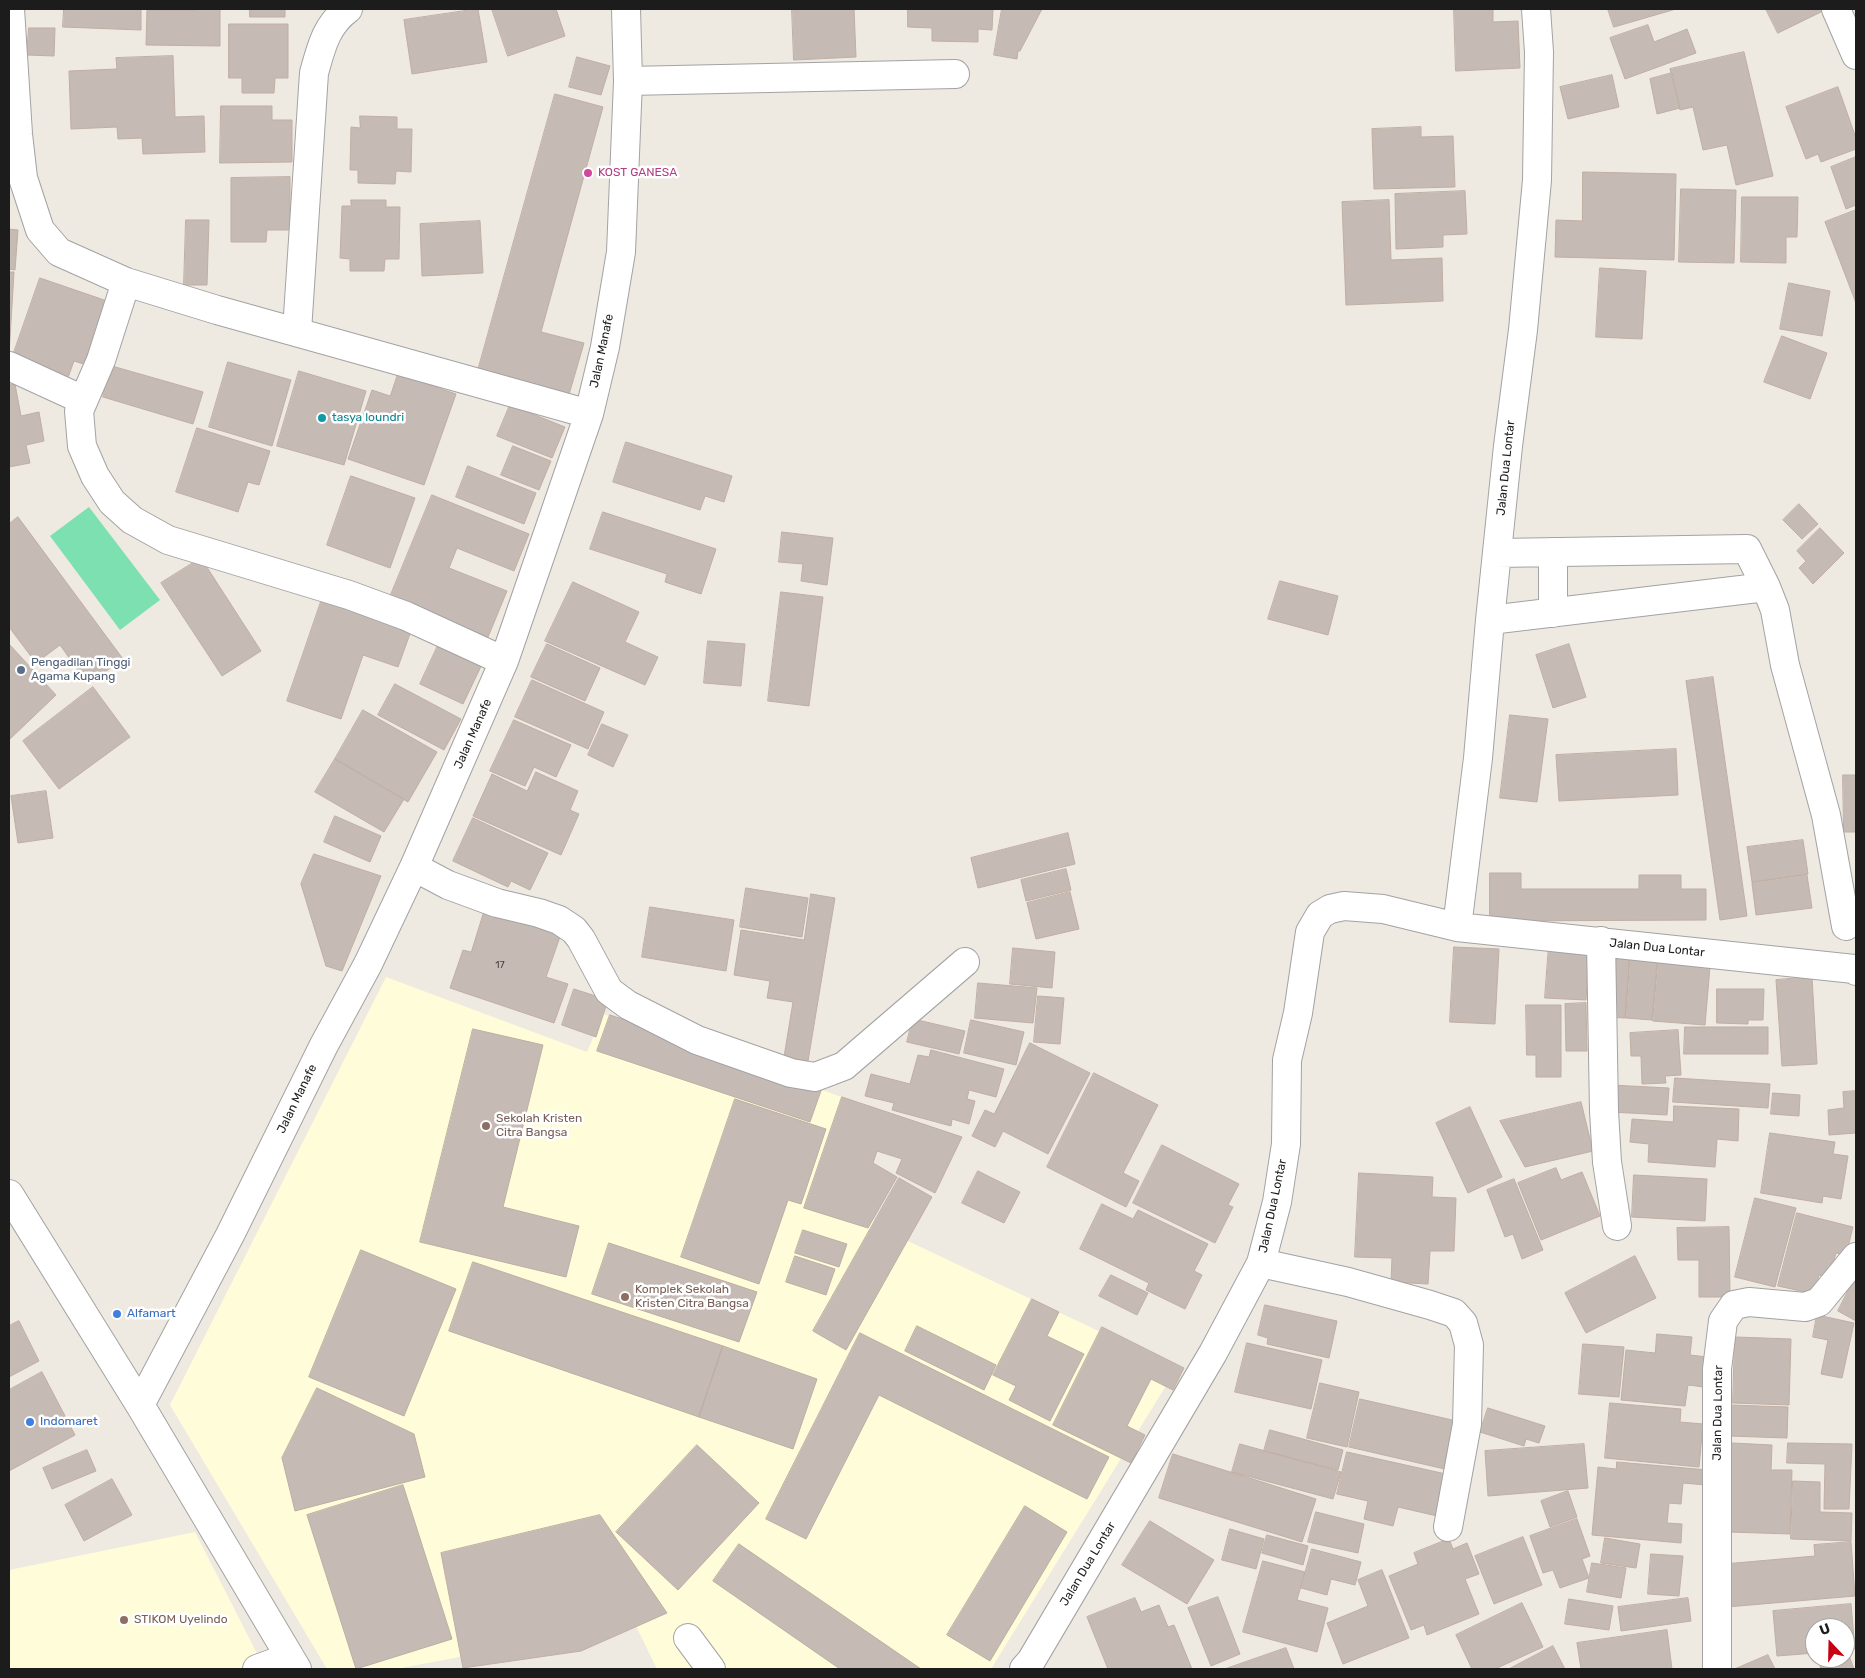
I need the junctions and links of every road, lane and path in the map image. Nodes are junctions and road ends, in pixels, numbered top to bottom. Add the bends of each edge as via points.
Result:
1 (10, 9) edge
2 (348, 9) edge
3 (626, 9) edge
4 (1536, 9) edge
5 (1836, 9) edge
6 (1856, 55) edge
7 (956, 74) dead end
8 (628, 82) junction
9 (126, 282) junction
10 (297, 331) junction
11 (9, 366) edge
12 (83, 400) junction
13 (589, 414) junction
14 (1553, 552) junction
15 (1497, 553) junction
16 (1766, 587) junction
17 (1553, 613) junction
18 (1490, 620) junction
19 (504, 661) junction
20 (414, 867) junction
21 (1846, 926) dead end
22 (1457, 927) junction
23 (1601, 942) junction
24 (965, 962) dead end
25 (1856, 971) edge
26 (9, 1194) edge
27 (1616, 1226) dead end
28 (1856, 1256) edge
29 (1261, 1263) junction
30 (140, 1405) junction
31 (1448, 1527) dead end
32 (688, 1638) dead end
33 (294, 1663) edge
34 (257, 1669) edge
35 (711, 1669) edge
36 (1024, 1669) edge
37 (1717, 1669) edge

1 - 9 street via 18,134 24,178 40,230 59,252
2 - 10 street via 336,17 322,41 314,73
3 - 8 street, Jalan Manafe
4 - 15 street, Jalan Dua Lontar via 1539,52 1537,180
5 - 6 street
7 - 8 street
8 - 13 street, Jalan Manafe via 621,252
9 - 10 street
9 - 12 street via 101,360
10 - 13 street
11 - 12 street
12 - 19 street via 79,411 82,446 95,476 112,502 132,520 168,540 350,595 406,616
13 - 19 street, Jalan Manafe
14 - 15 street
14 - 16 street via 1747,549
14 - 17 street
15 - 18 street, Jalan Dua Lontar
16 - 17 street
16 - 21 street via 1775,610 1785,665 1826,814
17 - 18 street
18 - 22 street, Jalan Dua Lontar via 1478,758
19 - 20 street, Jalan Manafe
20 - 24 street via 448,885 497,903 559,920 581,939 609,991 628,1005 698,1040 791,1073 815,1077 844,1066
20 - 30 street, Jalan Manafe via 230,1235
22 - 23 street, Jalan Dua Lontar
22 - 29 street, Jalan Dua Lontar via 1383,909 1344,906 1320,915 1310,932 1298,1013 1287,1060 1286,1144
23 - 25 street, Jalan Dua Lontar
23 - 27 street via 1604,1111
26 - 30 street
28 - 37 street, Jalan Dua Lontar via 1819,1302 1805,1307 1749,1302 1734,1305 1723,1321 1717,1369
29 - 31 street via 1348,1282 1430,1305 1454,1313 1462,1323 1469,1344 1467,1424
29 - 36 street, Jalan Dua Lontar via 1145,1470
30 - 33 street
32 - 35 street
33 - 34 street

